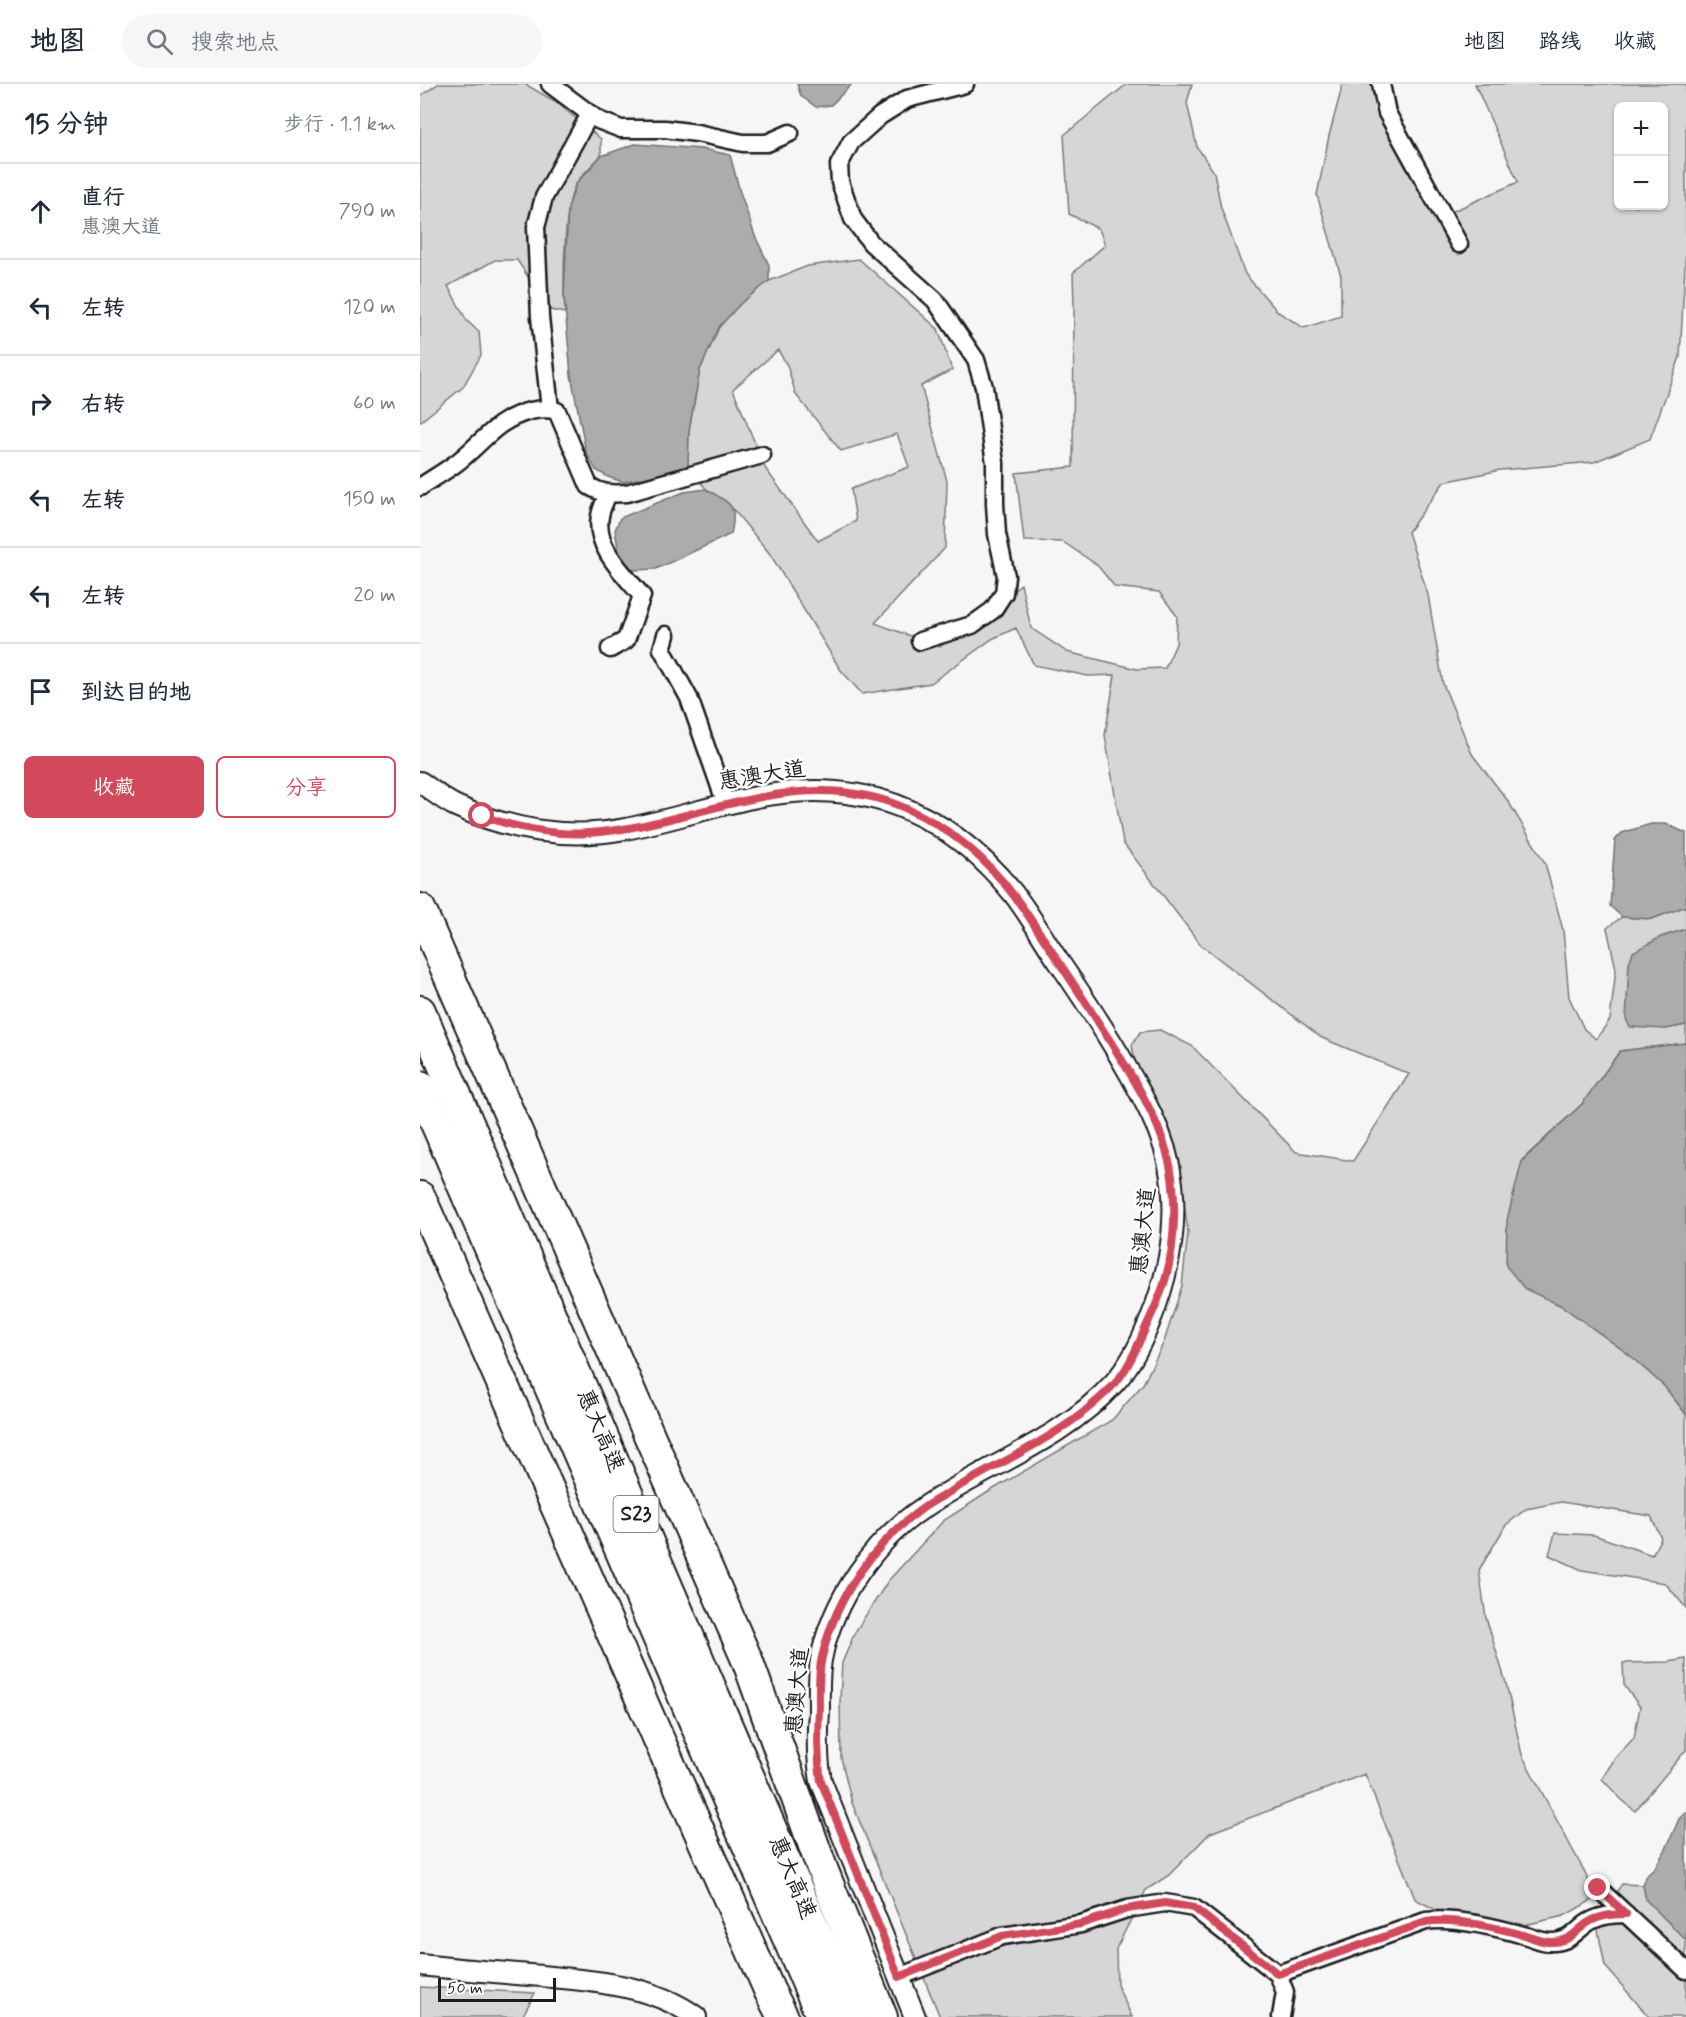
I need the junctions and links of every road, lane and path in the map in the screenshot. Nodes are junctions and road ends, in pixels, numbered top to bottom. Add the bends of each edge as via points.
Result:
1 (550, 84) edge
2 (965, 84) edge
3 (1381, 84) edge
4 (590, 114) junction
5 (790, 133) dead end
6 (1459, 244) dead end
7 (550, 409) junction
8 (762, 455) dead end
9 (420, 487) edge
10 (608, 494) junction
11 (666, 635) dead end
12 (920, 641) dead end
13 (610, 649) dead end
14 (420, 782) edge
15 (726, 804) junction
16 (420, 909) edge
17 (420, 1011) edge
18 (420, 1086) edge
19 (420, 1197) edge
20 (1598, 1888) dead end
21 (1626, 1914) junction
22 (420, 1965) edge
23 (1686, 1970) edge
24 (1278, 1974) junction
25 (899, 1977) junction
26 (696, 2017) edge
27 (783, 2017) edge
28 (822, 2017) edge
29 (852, 2017) edge
30 (882, 2017) edge
31 (915, 2017) edge
32 (1281, 2017) edge

1 - 4 street
2 - 12 street via 908,99 880,116 850,142 839,165 840,182 853,219 871,243 935,300 976,360 984,387 995,463 997,534 1006,576 1004,592 993,610 972,625
3 - 6 street via 1388,113
4 - 5 street via 621,129 697,133 743,143 766,143
4 - 7 street via 544,197 536,226
7 - 9 street via 514,415 456,464
7 - 10 street via 557,411 589,486
8 - 10 street via 627,493
10 - 13 street via 600,516 602,544 642,596 626,640
11 - 15 street via 662,649 689,698
14 - 15 street, 惠澳大道 via 452,804 482,816 548,832 584,834 625,829
15 - 25 street, 惠澳大道 via 791,792 851,792 908,809 963,843 1013,893 1079,992 1158,1126 1173,1176 1171,1249 1164,1283 1135,1351 1117,1381 1078,1416 924,1507 895,1532 861,1569 829,1632 821,1661 817,1757 821,1781
16 - 30 highway via 748,1662
17 - 29 highway, 惠大高速 / S23
18 - 28 highway, 惠大高速 / S23
19 - 27 highway
20 - 21 street
21 - 23 street
21 - 24 street via 1610,1914 1587,1923 1570,1939 1557,1942 1443,1919
22 - 26 street via 606,1982 644,1992
24 - 25 street via 1194,1908 1165,1903 1127,1909 1081,1924 1002,1936
24 - 32 street via 1285,1992
25 - 31 street, 惠澳大道

